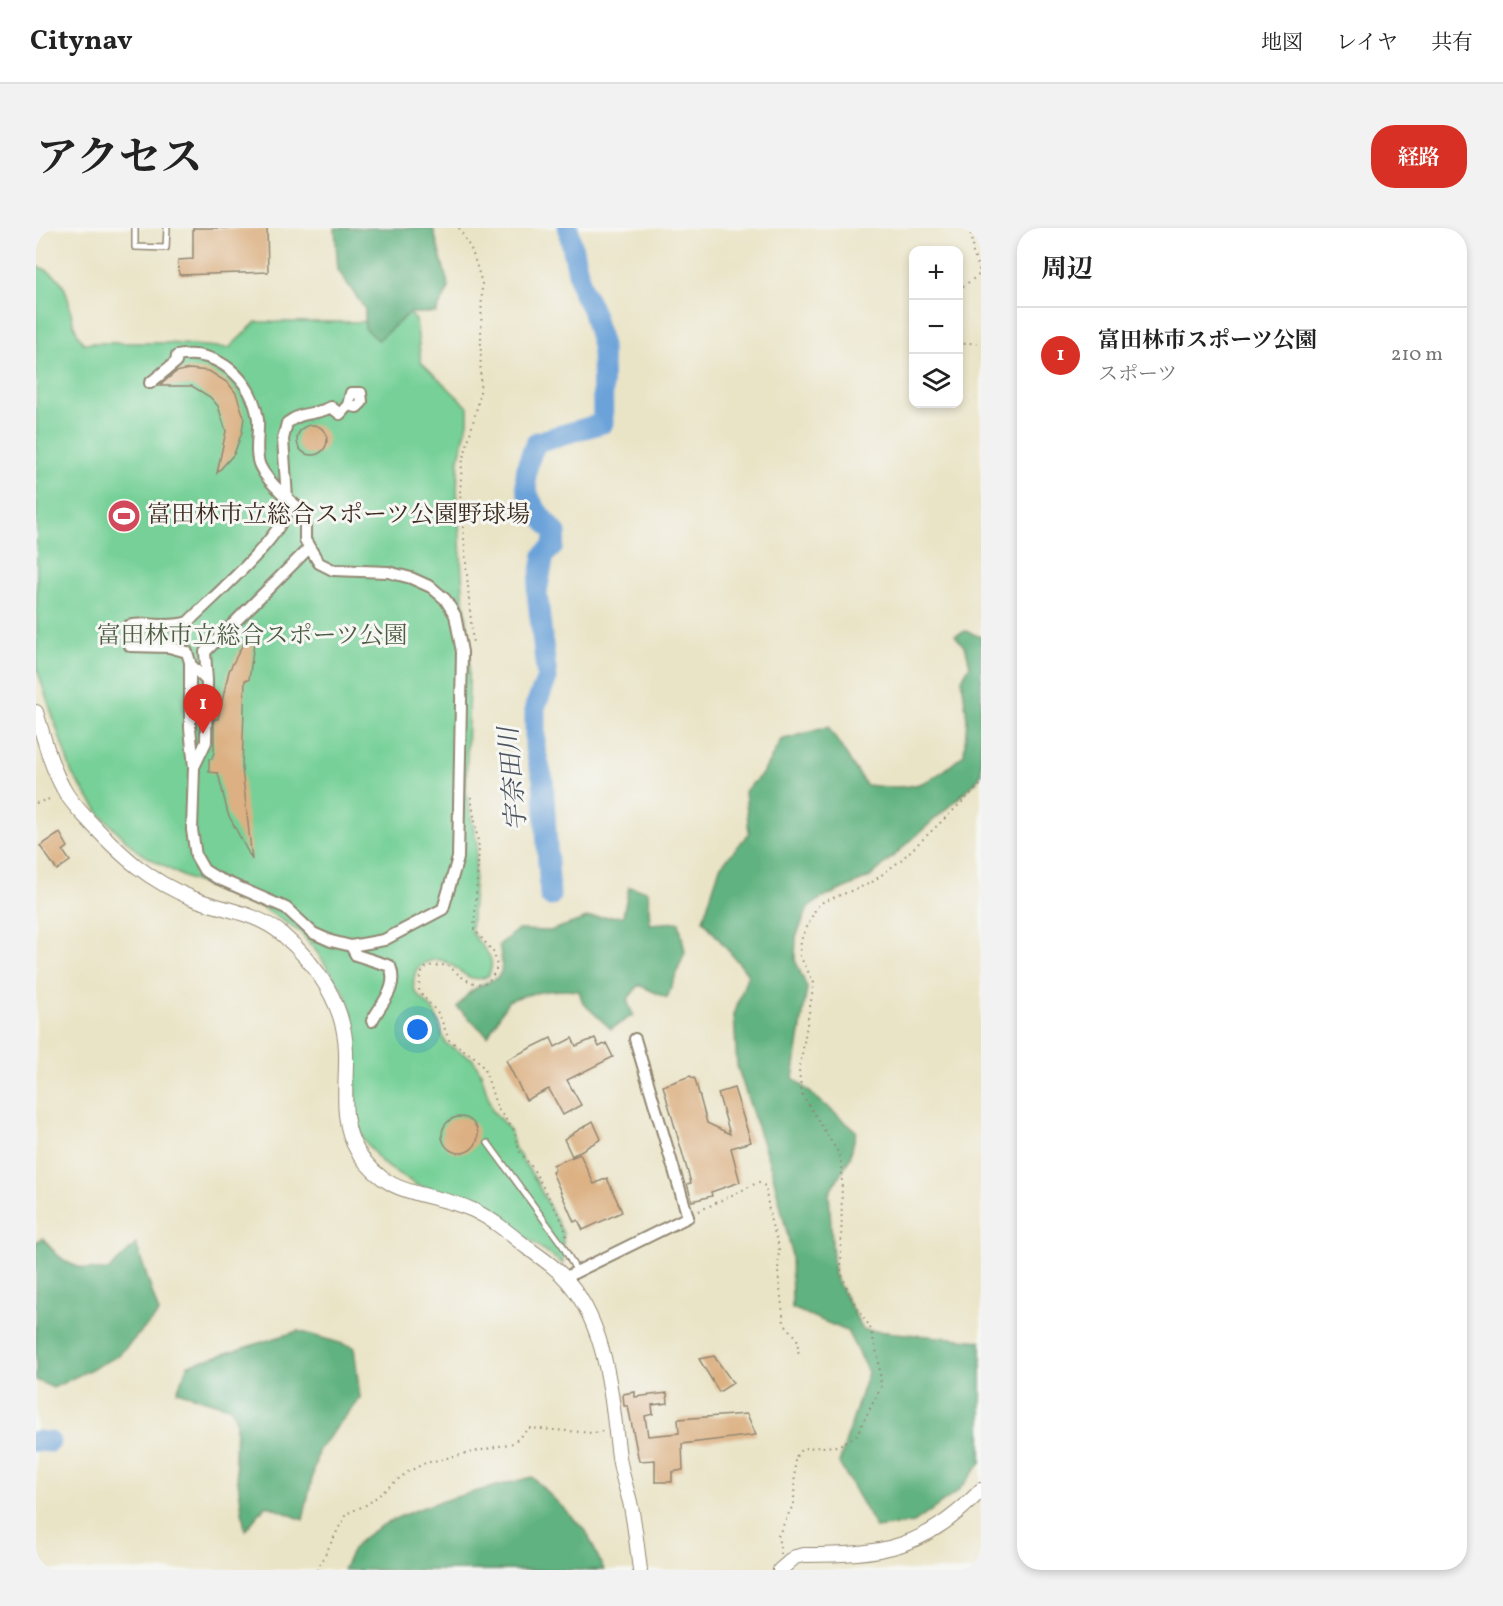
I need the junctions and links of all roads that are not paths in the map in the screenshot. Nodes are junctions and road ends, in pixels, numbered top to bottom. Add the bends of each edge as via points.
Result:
1 (135, 228) edge
2 (166, 228) edge
3 (150, 383) dead end
4 (348, 405) dead end
5 (287, 498) junction
6 (309, 548) junction
7 (149, 624) junction
8 (128, 627) dead end
9 (130, 646) dead end
10 (169, 647) junction
11 (189, 664) junction
12 (207, 681) junction
13 (36, 712) edge
14 (194, 767) junction
15 (351, 946) junction
16 (372, 1022) dead end
17 (635, 1039) dead end
18 (488, 1143) dead end
19 (571, 1275) junction
20 (981, 1490) edge
21 (782, 1568) edge
22 (639, 1570) edge

1 - 2 lane via 135,248 166,248
3 - 5 street via 176,362 177,356 200,354 230,368 253,398 258,419 259,464
4 - 5 street via 340,414 331,407 320,413 308,411 287,423
5 - 6 street via 301,510
5 - 7 street via 287,511 277,529 188,622
6 - 12 street via 205,652
6 - 15 street via 320,563 333,570 388,572 431,587 455,615 462,652 458,858 448,901 434,916 418,920 384,940
7 - 8 street
7 - 10 street
9 - 10 street
10 - 11 street via 187,652
11 - 12 street
11 - 14 street
12 - 14 street via 206,742
13 - 19 street via 49,756 73,805 130,864 191,897 269,924 296,949 333,995 346,1048 347,1125 369,1166 411,1194 464,1206 495,1222
14 - 15 street via 192,830 196,856 204,870 286,908 313,933
15 - 16 street via 356,955 390,966 393,973 391,991
17 - 19 street via 688,1217
18 - 19 lane via 566,1252
19 - 22 street via 596,1333 611,1391
20 - 21 street via 953,1518 920,1538 874,1552 804,1555

